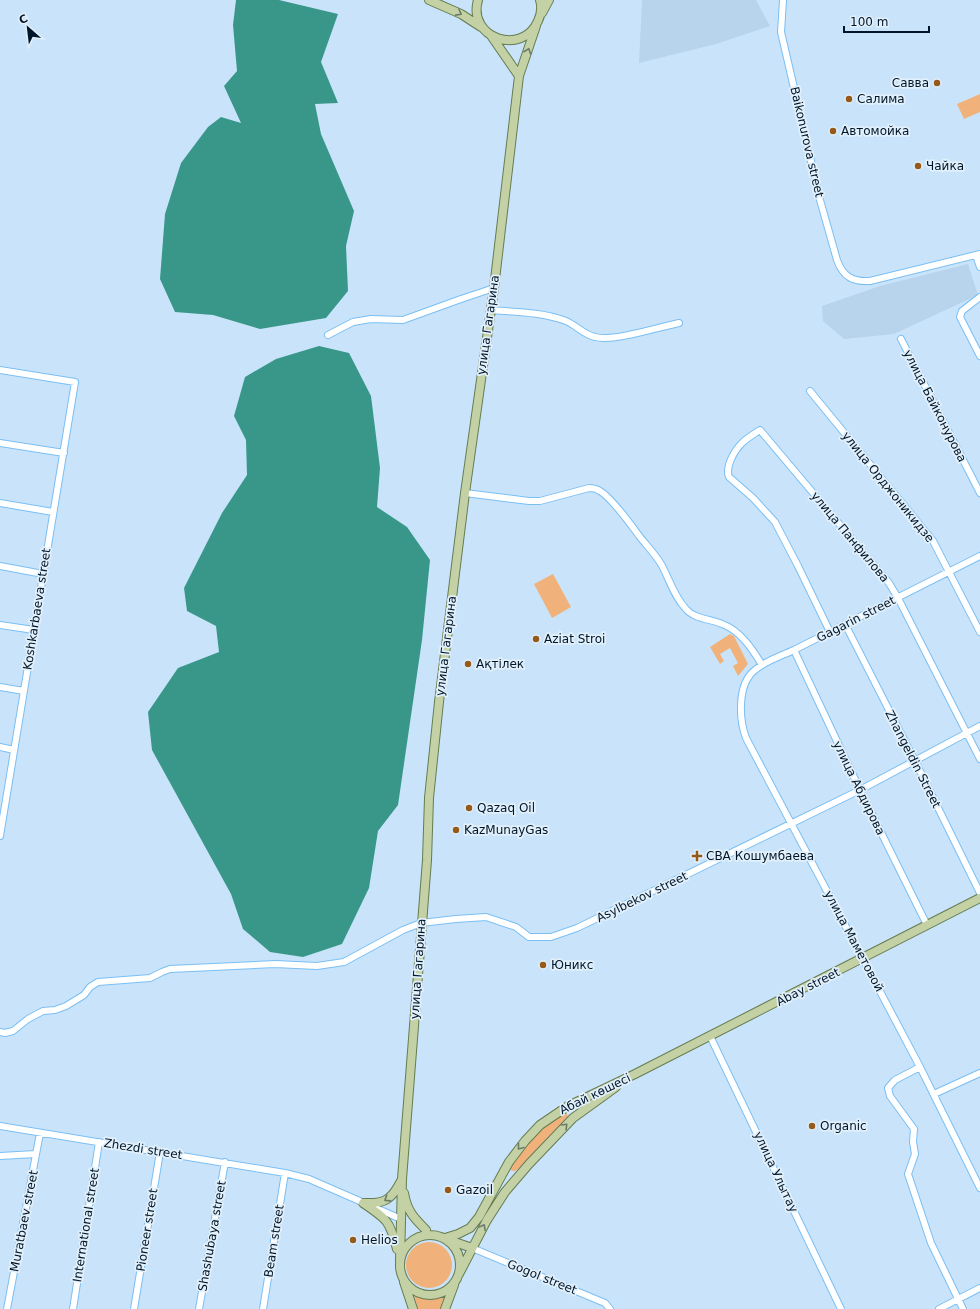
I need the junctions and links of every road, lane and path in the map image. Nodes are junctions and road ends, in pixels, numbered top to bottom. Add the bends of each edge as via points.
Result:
1 (429, 0) edge
2 (478, 0) edge
3 (540, 0) edge
4 (549, 0) edge
5 (783, 0) edge
6 (538, 22) junction
7 (487, 32) junction
8 (519, 76) junction
9 (978, 255) edge
10 (980, 267) edge
11 (494, 288) junction
12 (980, 297) edge
13 (491, 310) junction
14 (679, 323) dead end
15 (328, 335) dead end
16 (901, 339) dead end
17 (980, 356) edge
18 (0, 370) edge
19 (810, 390) dead end
20 (0, 443) edge
21 (64, 453) junction
22 (465, 493) junction
23 (980, 494) edge
24 (0, 502) edge
25 (53, 512) junction
26 (980, 556) edge
27 (0, 566) edge
28 (950, 572) junction
29 (43, 574) junction
30 (898, 598) junction
31 (845, 624) junction
32 (0, 626) edge
33 (34, 630) junction
34 (830, 632) junction
35 (980, 632) edge
36 (794, 650) junction
37 (762, 665) junction
38 (0, 687) edge
39 (24, 691) junction
40 (743, 691) joint
41 (980, 726) edge
42 (966, 733) junction
43 (0, 747) edge
44 (14, 750) junction
45 (980, 760) edge
46 (915, 761) junction
47 (860, 790) junction
48 (2, 807) edge
49 (791, 824) junction
50 (0, 836) edge
51 (980, 893) edge
52 (980, 898) edge
53 (421, 923) junction
54 (927, 925) junction
55 (863, 958) junction
56 (0, 1032) edge
57 (710, 1036) junction
58 (920, 1066) junction
59 (980, 1072) edge
60 (635, 1074) junction
61 (934, 1094) junction
62 (0, 1126) edge
63 (40, 1133) junction
64 (99, 1142) junction
65 (160, 1152) junction
66 (36, 1154) junction
67 (0, 1156) edge
68 (225, 1162) junction
69 (285, 1173) junction
70 (402, 1179) junction
71 (980, 1188) edge
72 (363, 1203) junction
73 (401, 1219) junction
74 (426, 1230) junction
75 (442, 1237) junction
76 (472, 1248) junction
77 (400, 1262) junction
78 (459, 1274) junction
79 (403, 1277) junction
80 (455, 1282) junction
81 (980, 1288) edge
82 (958, 1299) junction
83 (7, 1309) edge
84 (72, 1309) edge
85 (134, 1309) edge
86 (199, 1309) edge
87 (263, 1309) edge
88 (413, 1309) edge
89 (445, 1309) edge
90 (610, 1309) edge
91 (840, 1309) edge
92 (939, 1309) edge
93 (963, 1309) edge

1 -> 7 main road via 461,14
2 - 7 main road via 476,12
3 - 6 main road
4 - 6 main road
5 - 9 street, Baikonurova street via 781,32 820,200 839,267 850,278 870,281
6 - 7 main road via 531,32 517,40 502,40
8 -> 6 main road, улица Гагарина
7 - 8 main road
8 - 11 main road, улица Гагарина
9 - 10 street
11 - 13 main road, улица Гагарина
11 - 15 street via 403,320 371,319 353,322
12 - 17 street via 962,311 960,317
13 - 14 street via 555,317 569,322 595,338 615,337
13 - 22 main road, улица Гагарина
16 - 23 street, улица Байконурова
18 - 21 street, Koshkarbaeva street via 75,382
19 - 28 street, улица Орджоникидзе via 933,541
20 - 21 street
21 - 25 street, Koshkarbaeva street
22 - 37 street via 529,501 547,500 589,488 601,491 622,513 661,563 686,610 732,628
22 - 53 main road, улица Гагарина via 438,702
24 - 25 street
25 - 29 street, Koshkarbaeva street
26 - 28 street, Gagarin street
27 - 29 street
28 - 30 street, Gagarin street
28 - 35 street, улица Орджоникидзе
29 - 33 street, Koshkarbaeva street
30 - 31 street, Gagarin street
30 - 34 street, улица Панфилова via 871,561 760,430 735,452 727,473 775,522
30 - 42 street, улица Панфилова
31 - 34 street, Gagarin street
31 - 46 street, Zhangeldin Street
32 - 33 street
33 - 39 street, Koshkarbaeva street
34 - 36 street, Gagarin street
36 - 37 street, Gagarin street
36 - 47 street, улица Абдирова
37 - 40 street, Gagarin street via 749,675
38 - 39 street
39 - 44 street, Koshkarbaeva street
40 - 49 street, улица Маметовой via 741,702 746,738
41 - 42 street, Asylbekov street
42 - 45 street, улица Панфилова
42 - 46 street, Asylbekov street
43 - 44 street
44 - 48 street, Koshkarbaeva street
46 - 47 street, Asylbekov street
46 - 51 street, Zhangeldin Street
47 - 49 street, Asylbekov street
47 - 54 street, улица Абдирова
48 - 50 street, Koshkarbaeva street
49 - 53 street, Asylbekov street via 578,928 551,937 529,937 516,927 486,917
49 - 55 street, улица Маметовой
52 - 54 main road, Abay street
53 - 56 street, Asylbekov street via 344,962 317,966 275,964 170,969 150,978 98,982 66,1006 43,1011 28,1019 13,1032
53 - 70 main road, улица Гагарина
54 - 55 main road, Abay street
55 - 57 main road, Abay street
55 - 58 street, улица Маметовой
57 - 60 main road, Abay street
57 - 91 street, улица Улытау
58 - 61 street, улица Маметовой
58 - 82 street via 895,1080 888,1088 890,1096 914,1128 915,1154 908,1174 931,1243
59 - 61 street
60 -> 75 main road, Абай көшесі via 568,1106 540,1126 509,1162 479,1217 470,1228 458,1234
76 -> 60 main road, Абай көшесі via 505,1192 554,1137 573,1118
61 - 71 street, улица Маметовой
62 - 63 street, Zhezdi street
63 - 64 street, Zhezdi street
63 - 66 street, Muratbaev street
64 - 65 street, Zhezdi street
64 - 84 street, International street
65 - 68 street, Zhezdi street
65 - 85 street, Pioneer street
66 - 67 street
66 - 83 street, Muratbaev street
68 - 69 street, Zhezdi street
68 - 86 street, Shashubaya street
69 - 72 street, Zhezdi street via 309,1178
69 - 87 street, Beam street
70 -> 72 main road via 396,1192 385,1201 375,1204
70 - 73 main road, улица Гагарина
70 - 74 main road via 409,1210
72 - 73 street, Zhezdi street
72 - 77 main road via 382,1216 391,1226
73 - 74 main road
73 - 77 main road, улица Гагарина
74 - 75 main road
75 - 76 main road
75 - 77 main road via 431,1234 414,1239 402,1253
75 - 78 main road via 452,1243 457,1250
76 - 78 main road, Абай көшесі
76 - 90 street, Gogol street via 605,1303
77 - 79 main road
78 - 80 main road
79 - 80 main road via 414,1291 427,1295 440,1293
79 - 88 main road
80 - 89 main road
81 - 82 street
82 - 92 street
82 - 93 street

